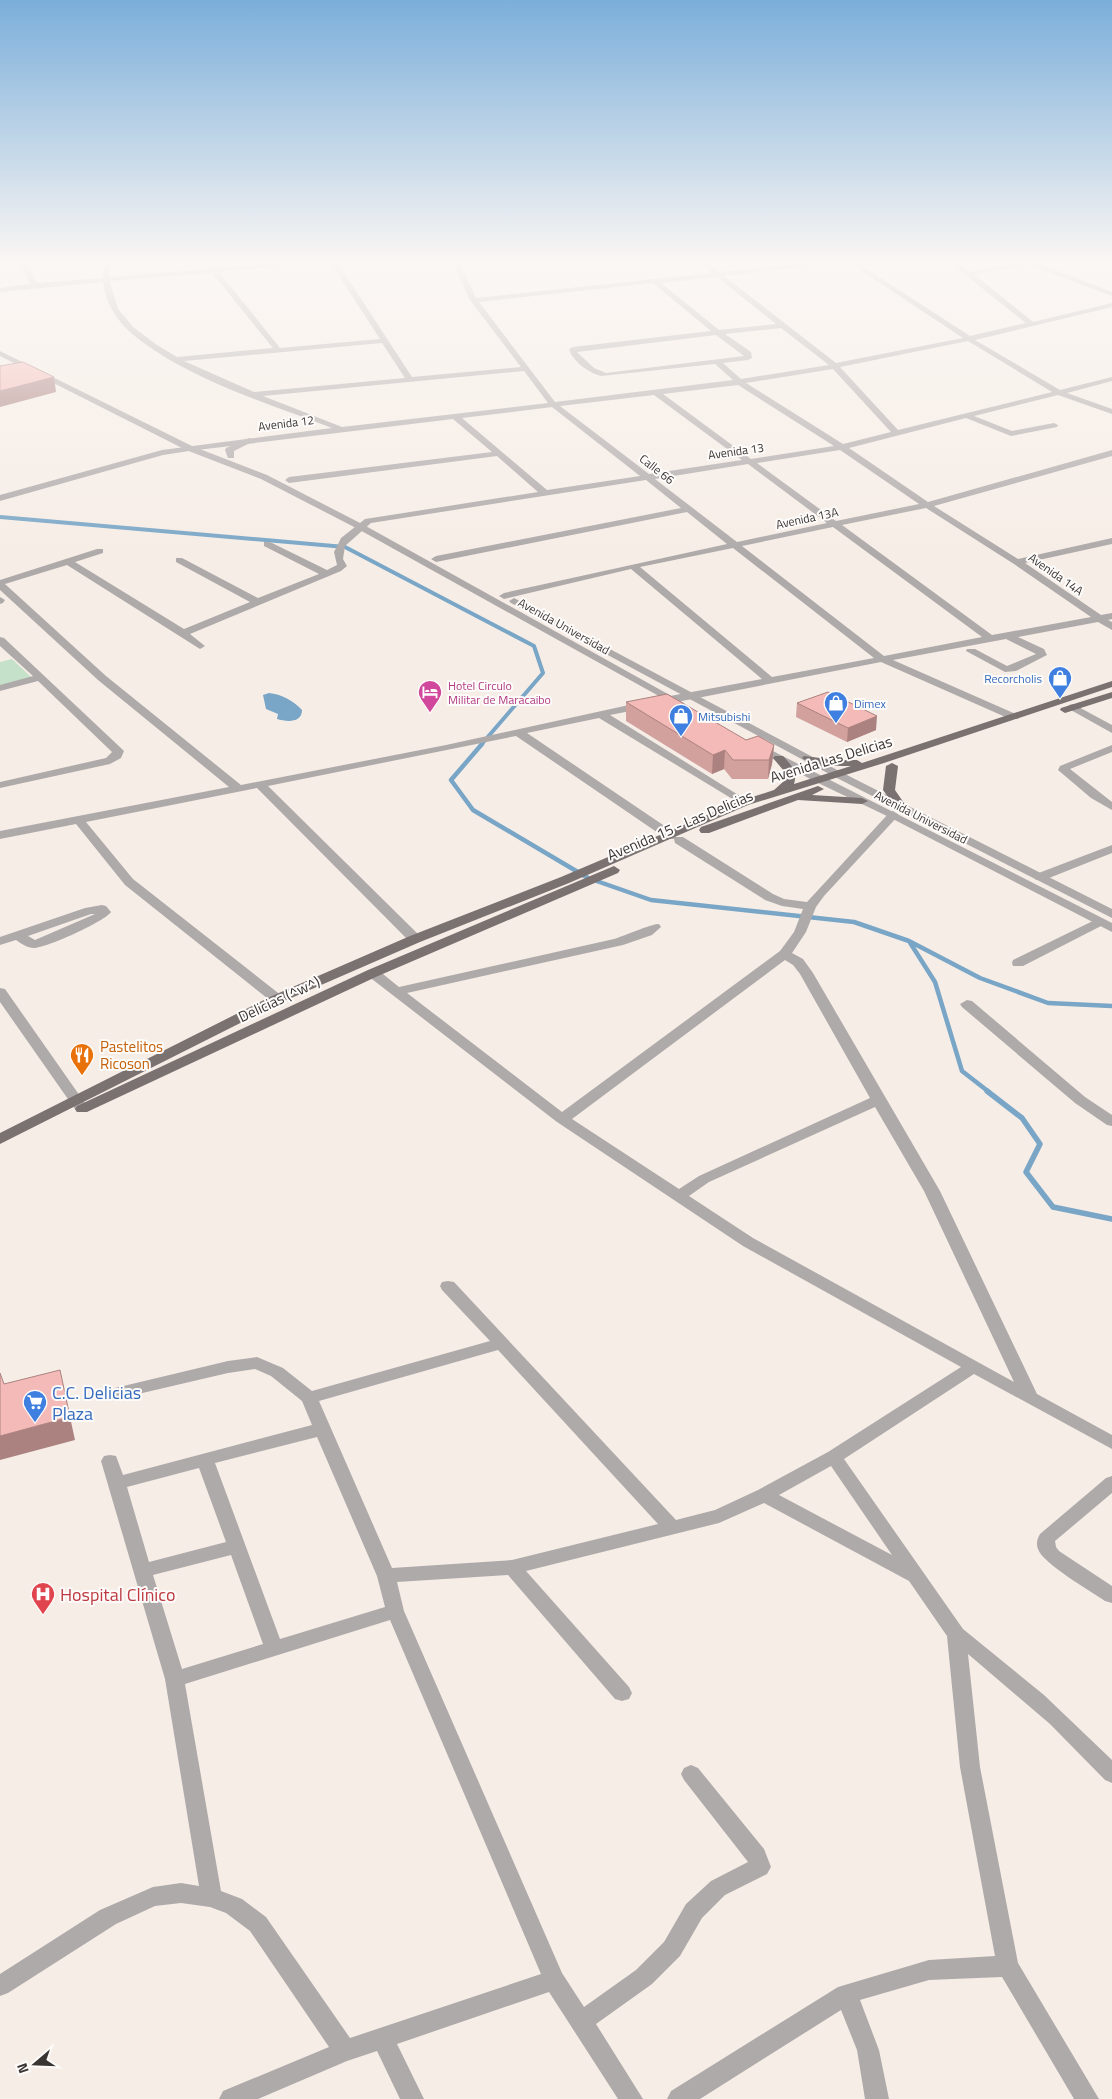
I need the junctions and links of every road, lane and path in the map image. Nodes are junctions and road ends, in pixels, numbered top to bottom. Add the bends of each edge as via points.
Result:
1 (14, 360) edge
2 (31, 360) edge
3 (178, 360) edge
4 (397, 360) edge
5 (519, 360) edge
6 (582, 360) edge
7 (733, 360) edge
8 (827, 360) edge
9 (865, 360) edge
10 (1004, 360) edge
11 (717, 362) junction
12 (835, 366) junction
13 (526, 369) junction
14 (1112, 379) edge
15 (410, 380) junction
16 (739, 382) junction
17 (654, 391) junction
18 (1060, 393) junction
19 (254, 394) junction
20 (553, 404) junction
21 (1112, 412) edge
22 (454, 415) junction
23 (967, 416) junction
24 (1054, 425) dead end
25 (339, 428) junction
26 (896, 433) junction
27 (252, 440) junction
28 (206, 446) junction
29 (842, 447) junction
30 (189, 448) junction
31 (500, 453) junction
32 (1112, 454) edge
33 (231, 456) junction
34 (751, 462) junction
35 (647, 476) junction
36 (289, 480) junction
37 (545, 493) junction
38 (0, 498) edge
39 (926, 505) junction
40 (689, 509) junction
41 (364, 524) junction
42 (836, 524) junction
43 (1112, 541) edge
44 (267, 544) dead end
45 (736, 546) junction
46 (100, 551) dead end
47 (436, 559) junction
48 (179, 560) dead end
49 (67, 561) junction
50 (1017, 562) junction
51 (633, 566) junction
52 (327, 574) junction
53 (0, 584) edge
54 (504, 596) junction
55 (258, 602) junction
56 (1112, 616) edge
57 (1100, 619) junction
58 (1112, 627) edge
59 (183, 633) junction
60 (1006, 635) junction
61 (989, 638) junction
62 (0, 640) edge
63 (200, 646) dead end
64 (971, 651) dead end
65 (15, 655) junction
66 (0, 659) edge
67 (882, 659) junction
68 (40, 678) junction
69 (770, 680) junction
70 (1112, 684) edge
71 (0, 688) edge
72 (1112, 695) edge
73 (690, 696) junction
74 (670, 699) junction
75 (1073, 707) junction
76 (687, 708) edge
77 (601, 714) junction
78 (1014, 717) junction
79 (1112, 730) edge
80 (515, 733) junction
81 (745, 740) edge
82 (1112, 748) edge
83 (779, 758) junction
84 (808, 758) junction
85 (880, 761) junction
86 (892, 766) junction
87 (843, 777) junction
88 (818, 780) junction
89 (2, 783) edge
90 (260, 785) junction
91 (829, 785) junction
92 (239, 789) junction
93 (777, 793) junction
94 (793, 798) junction
95 (862, 801) junction
96 (744, 803) junction
97 (1112, 806) edge
98 (896, 811) junction
99 (79, 820) junction
100 (0, 835) edge
101 (675, 838) junction
102 (1112, 849) edge
103 (1040, 877) junction
104 (570, 883) junction
105 (807, 913) junction
106 (1112, 914) edge
107 (1099, 922) junction
108 (654, 927) dead end
109 (1112, 928) edge
110 (18, 935) junction
111 (415, 939) junction
112 (0, 941) edge
113 (786, 954) junction
114 (1018, 963) dead end
115 (373, 973) junction
116 (0, 992) edge
117 (396, 992) junction
118 (278, 999) junction
119 (967, 1004) dead end
120 (878, 1100) junction
121 (79, 1105) junction
122 (562, 1119) junction
123 (1112, 1122) edge
124 (0, 1140) edge
125 (0, 1150) edge
126 (678, 1196) junction
127 (448, 1286) dead end
128 (503, 1343) junction
129 (974, 1366) junction
130 (121, 1392) dead end
131 (1028, 1395) junction
132 (309, 1398) junction
133 (322, 1429) junction
134 (1112, 1443) edge
135 (834, 1457) junction
136 (205, 1459) junction
137 (110, 1461) dead end
138 (1112, 1483) edge
139 (116, 1484) junction
140 (764, 1495) junction
141 (672, 1528) junction
142 (237, 1546) junction
143 (512, 1567) junction
144 (143, 1571) junction
145 (386, 1576) junction
146 (916, 1577) junction
147 (1112, 1596) edge
148 (395, 1611) junction
149 (956, 1634) junction
150 (274, 1648) junction
151 (175, 1679) junction
152 (622, 1693) dead end
153 (691, 1774) dead end
154 (1112, 1774) edge
155 (211, 1897) junction
156 (1008, 1966) junction
157 (554, 1980) junction
158 (0, 1986) edge
159 (846, 1994) junction
160 (582, 2022) junction
161 (382, 2038) junction
162 (345, 2051) junction
163 (231, 2099) edge
164 (412, 2099) edge
165 (631, 2099) edge
166 (679, 2099) edge
167 (877, 2099) edge
168 (1088, 2099) edge

1 - 30 street, Avenida Universidad
2 - 28 street, Avenida Universidad via 138,416
3 - 19 street
4 - 15 street
5 - 13 street, Calle 66
6 - 11 street via 598,374
7 - 11 street
8 - 12 street
9 - 12 street, Avenida 12
10 - 18 street
11 - 16 street
12 - 16 street, Avenida 12
12 - 26 street
13 - 15 street
13 - 20 street, Calle 66
14 - 18 street, Avenida 13
15 - 19 street
16 - 17 street, Avenida 12
16 - 29 street
17 - 20 street, Avenida 12
17 - 34 street
18 - 21 street
18 - 23 street, Avenida 13
19 - 25 street
20 - 22 street, Avenida 12
20 - 35 street, Calle 66
22 - 25 street, Avenida 12
22 - 31 street
23 - 24 street via 1011,434
23 - 26 street, Avenida 13
25 - 27 street, Avenida 12
26 - 29 street, Avenida 13
27 - 28 street, Avenida 12
27 - 33 street via 228,450
28 - 30 street, Avenida 12
28 - 33 street, Avenida Universidad
29 - 34 street, Avenida 13
29 - 39 street
30 - 38 street, Avenida 12
30 - 41 street, Avenida Universidad via 264,477
31 - 36 street
31 - 37 street
32 - 39 street, Avenida 13A
33 - 36 street, Avenida Universidad
34 - 35 street, Avenida 13
34 - 42 street
35 - 37 street, Avenida 13
35 - 40 street, Calle 66
36 - 41 street, Avenida Universidad
37 - 41 street, Avenida 13
39 - 42 street, Avenida 13A
39 - 50 street
40 - 45 street, Calle 66
40 - 47 street
41 - 47 street, Avenida Universidad
41 - 52 street via 339,548 337,557 342,566
41 - 74 street, Avenida Universidad
42 - 45 street, Avenida 13A
42 - 61 street
43 - 50 street, Avenida 14A
44 - 52 street
45 - 51 street, Avenida 13A
45 - 67 street, Calle 66
46 - 49 street
47 - 54 street, Avenida Universidad
48 - 55 street
49 - 53 street
49 - 59 street
50 - 57 street, Avenida 14A
51 - 54 street, Avenida 13A
51 - 69 street
52 - 55 street
53 - 92 street via 102,678
54 - 73 street, Avenida Universidad
55 - 59 street
56 - 57 street
57 - 58 street, Avenida 14A
57 - 60 street
59 - 63 street
60 - 61 street
60 - 64 street via 1042,655 1012,669
61 - 67 street
62 - 65 street
65 - 66 street
65 - 68 street
67 - 69 street
67 - 78 street, Calle 66
68 - 71 street
68 - 89 street via 118,752 117,756 110,761
69 - 73 street
70 - 78 main road, Avenida Las Delicias
72 - 75 main road, Avenida 15 - Las Delicias
73 - 74 street
73 - 84 street, Avenida Universidad
74 - 76 street, Avenida Universidad
74 - 77 street
75 - 79 street
75 - 86 main road, Avenida 15 - Las Delicias
77 - 80 street
77 - 96 street
78 - 85 main road, Avenida Las Delicias
80 - 90 street
80 - 101 street
81 - 83 street, Avenida Universidad
82 - 97 street via 1064,770
83 - 88 street, Avenida Universidad
83 - 93 main road via 790,771 790,782
84 - 85 main road via 836,763
84 - 87 street, Avenida Universidad
85 - 87 main road, Avenida Las Delicias
86 - 87 main road, Avenida 15 - Las Delicias
86 - 98 main road via 889,790
87 - 88 main road, Avenida Las Delicias
87 - 91 main road, Avenida 15 - Las Delicias
87 - 98 street, Avenida Universidad
88 - 91 street, Avenida Universidad
88 - 93 main road, Avenida Las Delicias
90 - 92 street
90 - 111 street
91 - 94 main road, Avenida 15 - Las Delicias
91 - 95 street, Avenida Universidad
92 - 99 street
93 - 96 main road, Avenida Las Delicias
94 - 95 main road
94 - 101 main road, Avenida 15 - Las Delicias
95 - 98 street, Avenida Universidad
96 - 101 main road, Avenida Las Delicias
98 - 103 street, Avenida Universidad
98 - 105 street via 837,872
98 - 107 street, Avenida Universidad
99 - 100 street
99 - 118 street via 128,882
101 - 104 main road, Avenida 15 - Las Delicias
101 - 105 street via 769,897
102 - 103 street
103 - 106 street, Avenida Universidad
104 - 111 main road, Delicias (^w^)
104 - 115 main road, Delicias (^w^)
105 - 113 street
107 - 109 street, Avenida Universidad
107 - 114 street
108 - 117 street via 618,942
110 - 110 street via 89,912 102,909 105,912 38,944 31,944
110 - 112 street
111 - 118 main road, Delicias (^w^)
113 - 120 street via 806,973
113 - 122 street
115 - 117 street
115 - 121 main road, Delicias (^w^)
116 - 121 street
117 - 122 street
118 - 121 main road, Delicias (^w^)
119 - 123 street via 1080,1100
120 - 126 street via 704,1179
120 - 131 street via 932,1191
121 - 124 main road, Delicias (^w^)
121 - 125 main road, Delicias (^w^)
122 - 126 street
126 - 129 street via 757,1247
127 - 128 street
128 - 132 street
128 - 141 street
129 - 131 street
129 - 135 street
130 - 132 street via 257,1363 277,1372
131 - 134 street
132 - 133 street
133 - 136 street
133 - 145 street
135 - 140 street
135 - 146 street
136 - 139 street
136 - 142 street
137 - 139 street
138 - 147 street via 1046,1539 1047,1549 1053,1556
139 - 144 street
140 - 141 street via 719,1516
140 - 146 street
141 - 143 street
142 - 144 street
142 - 150 street
143 - 145 street
143 - 152 street
144 - 151 street
145 - 148 street
146 - 149 street
148 - 150 street
148 - 157 street
149 - 154 street via 1024,1688 1085,1744
149 - 156 street via 970,1767
150 - 151 street
151 - 155 street
153 - 160 street via 757,1856 760,1867 718,1888 694,1911 672,1949 644,1977
155 - 158 street via 181,1893 153,1897 108,1917
155 - 162 street via 234,1906 258,1924
156 - 159 street via 929,1970
156 - 168 street
157 - 160 street
157 - 161 street
159 - 166 street
159 - 167 street via 868,2050
160 - 165 street
161 - 162 street
161 - 164 street
162 - 163 street

